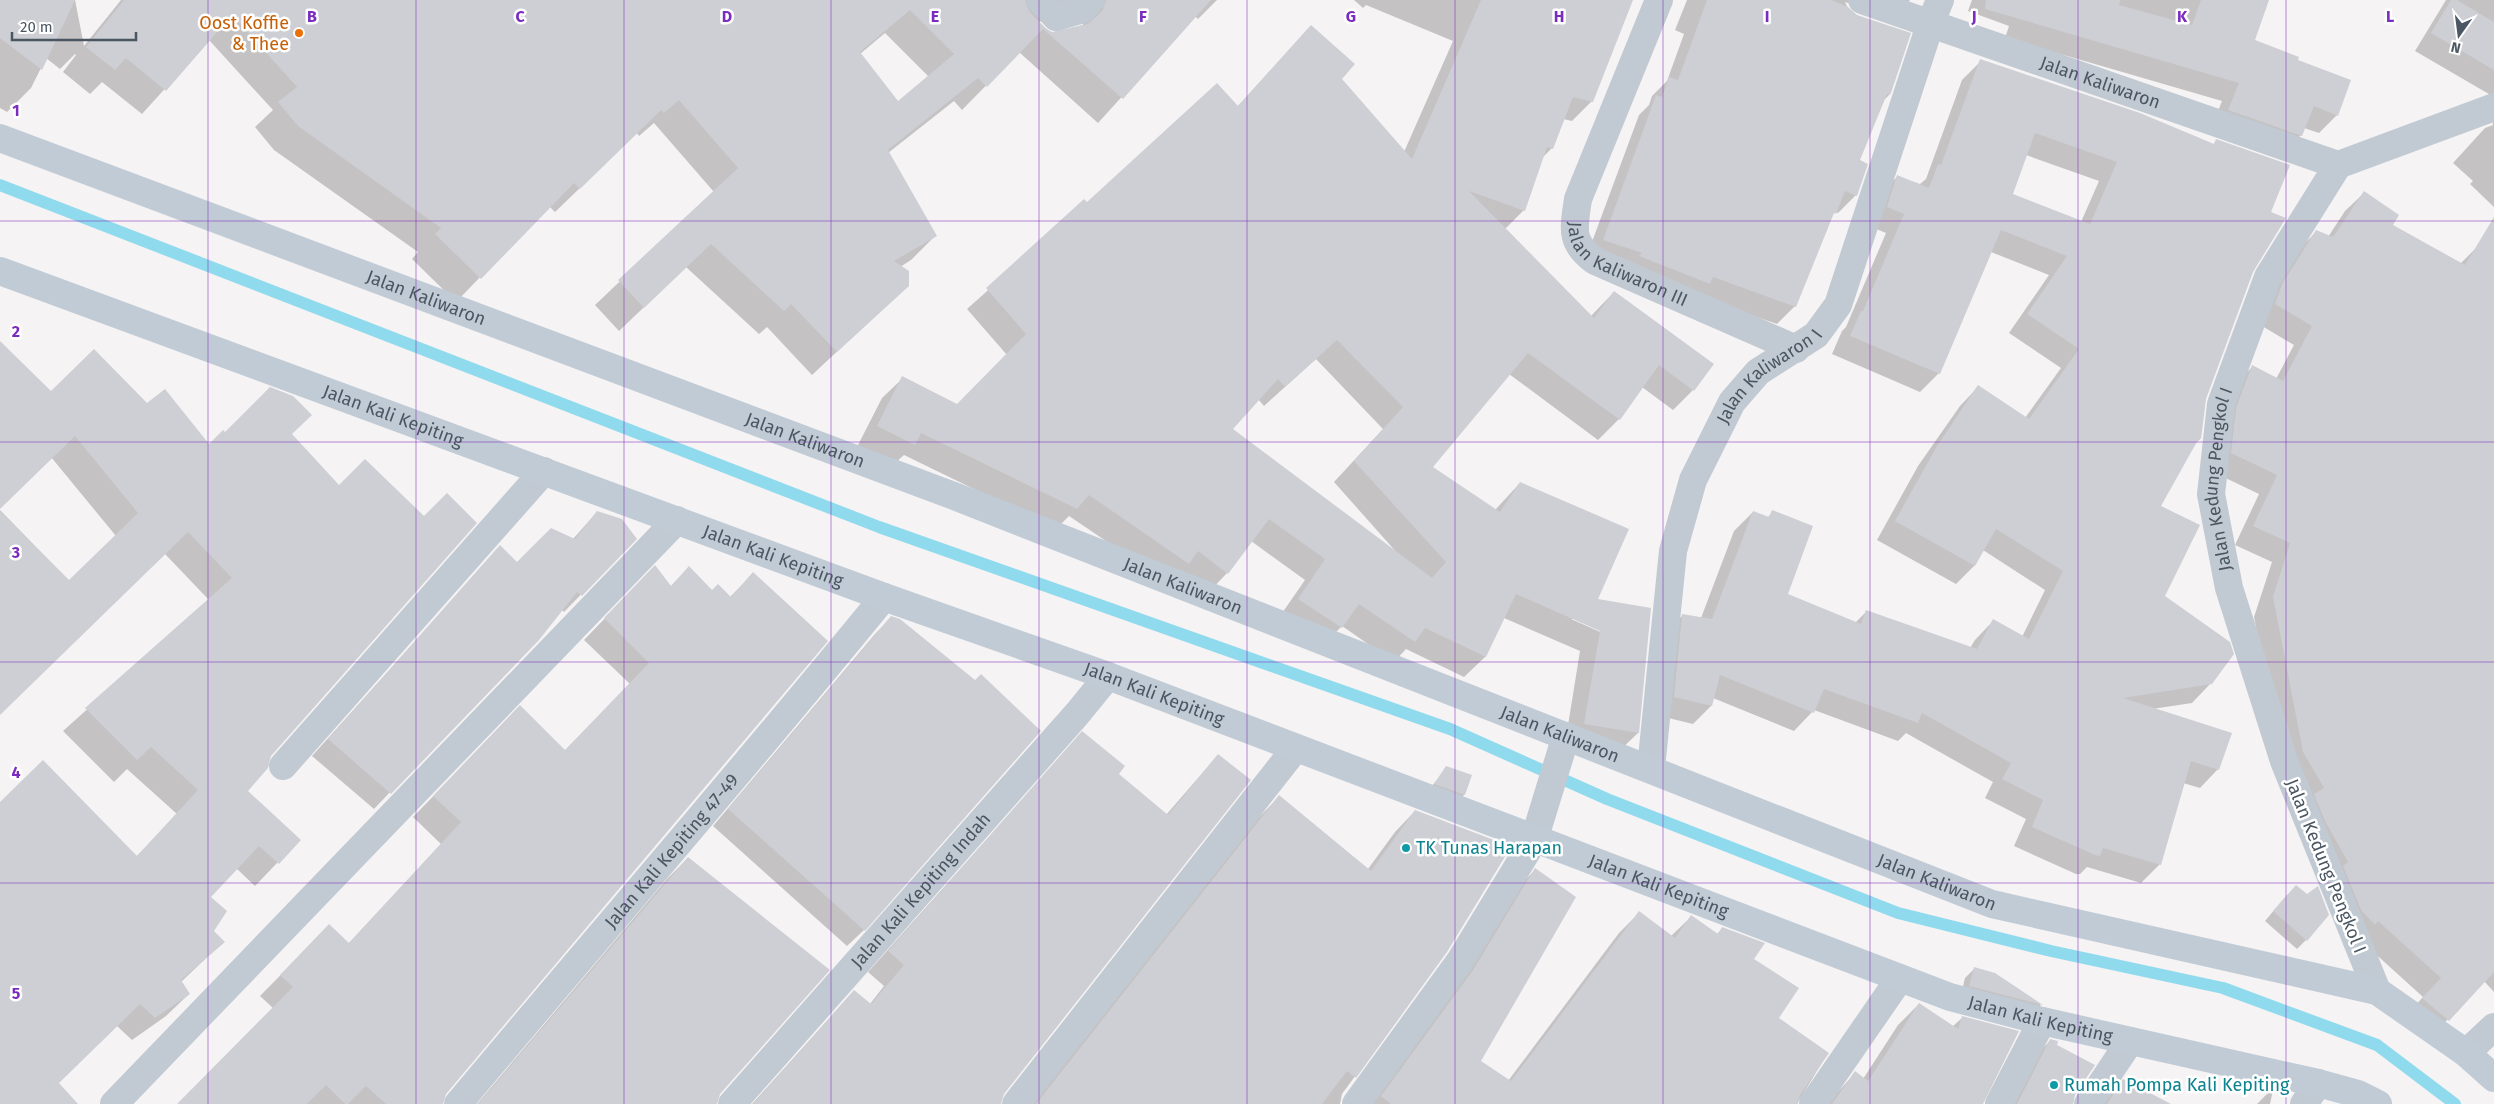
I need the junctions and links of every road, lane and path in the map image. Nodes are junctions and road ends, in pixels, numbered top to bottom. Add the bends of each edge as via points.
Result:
1 (1040, 0) edge
2 (1092, 0) edge
3 (1659, 0) edge
4 (1862, 0) edge
5 (1936, 11) edge
6 (2494, 107) edge
7 (0, 138) edge
8 (2338, 166) junction
9 (0, 271) edge
10 (1796, 349) junction
11 (544, 471) junction
12 (677, 520) junction
13 (884, 597) junction
14 (1108, 676) junction
15 (1563, 747) junction
16 (1295, 749) junction
17 (283, 766) dead end
18 (1651, 768) junction
19 (1536, 836) junction
20 (1900, 978) junction
21 (2377, 991) junction
22 (2042, 1021) junction
23 (2494, 1027) edge
24 (2130, 1041) junction
25 (2466, 1053) junction
26 (2494, 1078) edge
27 (2311, 1094) edge
28 (114, 1104) edge
29 (458, 1104) edge
30 (732, 1104) edge
31 (1016, 1104) edge
32 (1356, 1104) edge
33 (1813, 1104) edge
34 (2000, 1104) edge
35 (2088, 1104) edge
36 (2378, 1104) edge

1 - 2 street via 1056,17 1083,9
3 - 10 street, Jalan Kaliwaron III via 1578,199 1576,238 1582,252 1595,262
4 - 5 street, Jalan Kaliwaron
5 - 8 street, Jalan Kaliwaron
5 - 10 street, Jalan Kaliwaron I via 1838,305 1816,335
6 - 8 street
7 - 15 main road, Jalan Kaliwaron via 954,496
8 - 21 street, Jalan Kedung Pengkol I via 2268,277 2221,404 2211,494 2229,588 2284,761
9 - 11 main road, Jalan Kali Kepiting
10 - 18 street, Jalan Kaliwaron I via 1758,372 1732,402 1693,480 1673,551
11 - 12 main road, Jalan Kali Kepiting
11 - 17 street
12 - 13 main road, Jalan Kali Kepiting
12 - 28 street
13 - 14 main road, Jalan Kali Kepiting
13 - 29 street, Jalan Kali Kepiting 47-49 via 775,731
14 - 16 main road, Jalan Kali Kepiting
14 - 30 street, Jalan Kali Kepiting Indah
15 - 18 main road, Jalan Kaliwaron
15 - 19 street
16 - 19 main road, Jalan Kali Kepiting
16 - 31 street
18 - 21 main road, Jalan Kaliwaron via 1992,904
19 - 20 main road, Jalan Kali Kepiting
19 - 32 street via 1460,961
20 - 22 main road, Jalan Kali Kepiting via 1950,997
20 - 33 street
21 - 25 main road
22 - 24 main road, Jalan Kali Kepiting
22 - 34 street
23 - 25 street
24 - 27 main road, Jalan Kali Kepiting
24 - 35 street
25 - 26 main road
27 - 36 main road, Jalan Kali Kepiting via 2358,1094

